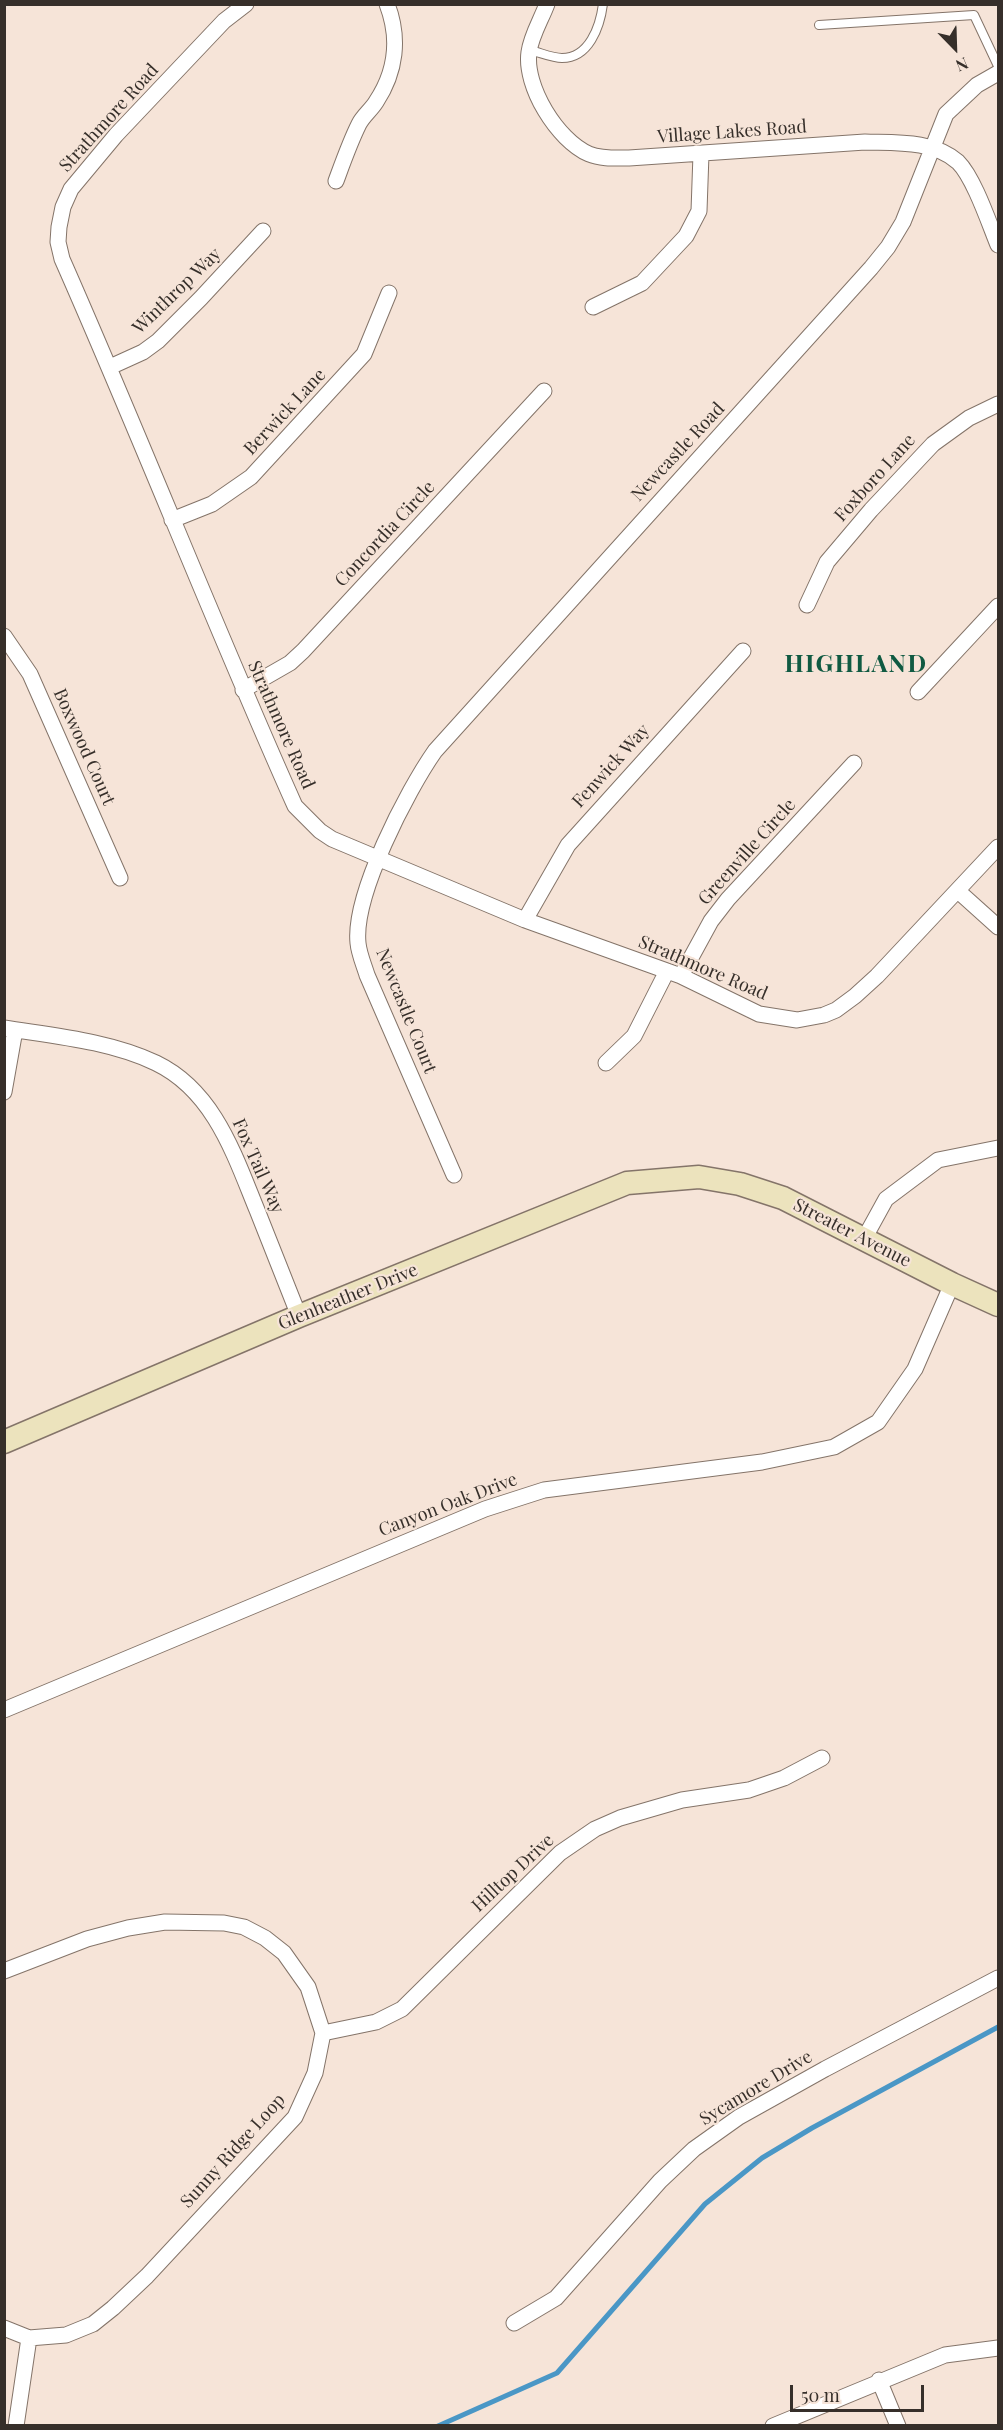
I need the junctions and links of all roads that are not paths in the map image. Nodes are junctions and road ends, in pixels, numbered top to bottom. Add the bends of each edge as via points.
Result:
1 (246, 4) edge
2 (387, 4) edge
3 (547, 4) edge
4 (603, 4) edge
5 (819, 25) dead end
6 (529, 50) junction
7 (999, 66) edge
8 (999, 74) edge
9 (930, 148) junction
10 (701, 154) junction
11 (336, 181) dead end
12 (263, 231) dead end
13 (999, 245) edge
14 (389, 293) dead end
15 (593, 307) dead end
16 (110, 367) junction
17 (544, 391) dead end
18 (999, 404) edge
19 (172, 520) junction
20 (807, 605) dead end
21 (999, 606) edge
22 (4, 636) edge
23 (743, 651) dead end
24 (243, 690) junction
25 (918, 692) dead end
26 (854, 763) dead end
27 (999, 847) edge
28 (379, 858) junction
29 (120, 878) dead end
30 (958, 891) junction
31 (525, 920) junction
32 (999, 927) edge
33 (674, 973) junction
34 (10, 1029) edge
35 (606, 1063) dead end
36 (4, 1092) edge
37 (999, 1148) edge
38 (454, 1175) dead end
39 (699, 1177) joint
40 (864, 1239) junction
41 (952, 1284) junction
42 (999, 1305) edge
43 (299, 1316) junction
44 (4, 1442) edge
45 (5, 1708) edge
46 (822, 1758) dead end
47 (4, 1971) edge
48 (999, 1978) edge
49 (323, 2033) junction
50 (514, 2323) dead end
51 (4, 2328) edge
52 (29, 2338) junction
53 (999, 2348) edge
54 (879, 2380) junction
55 (16, 2426) edge
56 (773, 2426) edge
57 (898, 2426) edge

1 - 16 street, Strathmore Road via 224,21 116,135 71,189 63,207 57,242
2 - 11 street via 394,26 394,63 388,83 360,122
3 - 6 street, Village Lakes Road
4 - 6 lane via 591,42 576,55 562,58
5 - 7 lane via 974,15
6 - 10 street, Village Lakes Road via 532,81 544,107 556,127 577,148 607,158
8 - 9 street, Newcastle Road via 956,102
9 - 10 street, Village Lakes Road via 902,142 865,142
9 - 13 street, Village Lakes Road via 957,162
9 - 28 street, Newcastle Road via 903,222 888,247 435,751 410,789
10 - 15 street via 699,211 687,236 642,283
12 - 16 street, Winthrop Way via 158,341
14 - 19 street, Berwick Lane via 364,354 251,477 212,504
16 - 19 street, Strathmore Road
17 - 24 street, Concordia Circle via 303,651
18 - 20 street, Foxboro Lane via 969,418 933,444 870,510 828,562
19 - 24 street, Strathmore Road
21 - 25 street
22 - 29 street, Boxwood Court via 34,683
23 - 31 street, Fenwick Way via 568,845
24 - 28 street, Strathmore Road via 300,812 332,839
26 - 33 street, Greenville Circle via 728,899
27 - 30 street
28 - 31 street, Strathmore Road
28 - 38 street, Newcastle Court via 362,903 358,945
30 - 32 street
30 - 33 street, Strathmore Road via 877,976 855,996 824,1015 797,1020 759,1014
31 - 33 street, Strathmore Road
33 - 35 street, Greenville Circle via 634,1036
34 - 36 street
34 - 43 street, Fox Tail Way via 116,1048 156,1063 183,1080 206,1104 224,1132
37 - 40 street via 938,1160 886,1198
39 - 40 street, Streater Avenue via 740,1184 783,1198
39 - 43 street, Glenheather Drive via 627,1183
40 - 41 street, Streater Avenue
41 - 42 street, Streater Avenue
41 - 45 street, Canyon Oak Drive via 915,1369 878,1422 834,1447 762,1461 544,1490 494,1506
43 - 44 street, Glenheather Drive
46 - 49 street, Hilltop Drive via 784,1778 749,1790 682,1800 595,1829 560,1853 402,2009 376,2022
47 - 49 street, Sunny Ridge Loop via 87,1939 128,1928 165,1922 224,1923 244,1927 285,1953 308,1987
48 - 50 street, Sycamore Drive via 815,2074 739,2117 694,2149 660,2181 556,2298
49 - 52 street, Sunny Ridge Loop via 315,2073 295,2117 147,2276 93,2324 66,2335
51 - 52 street
52 - 55 street
53 - 54 street via 945,2355
54 - 56 street
54 - 57 street

